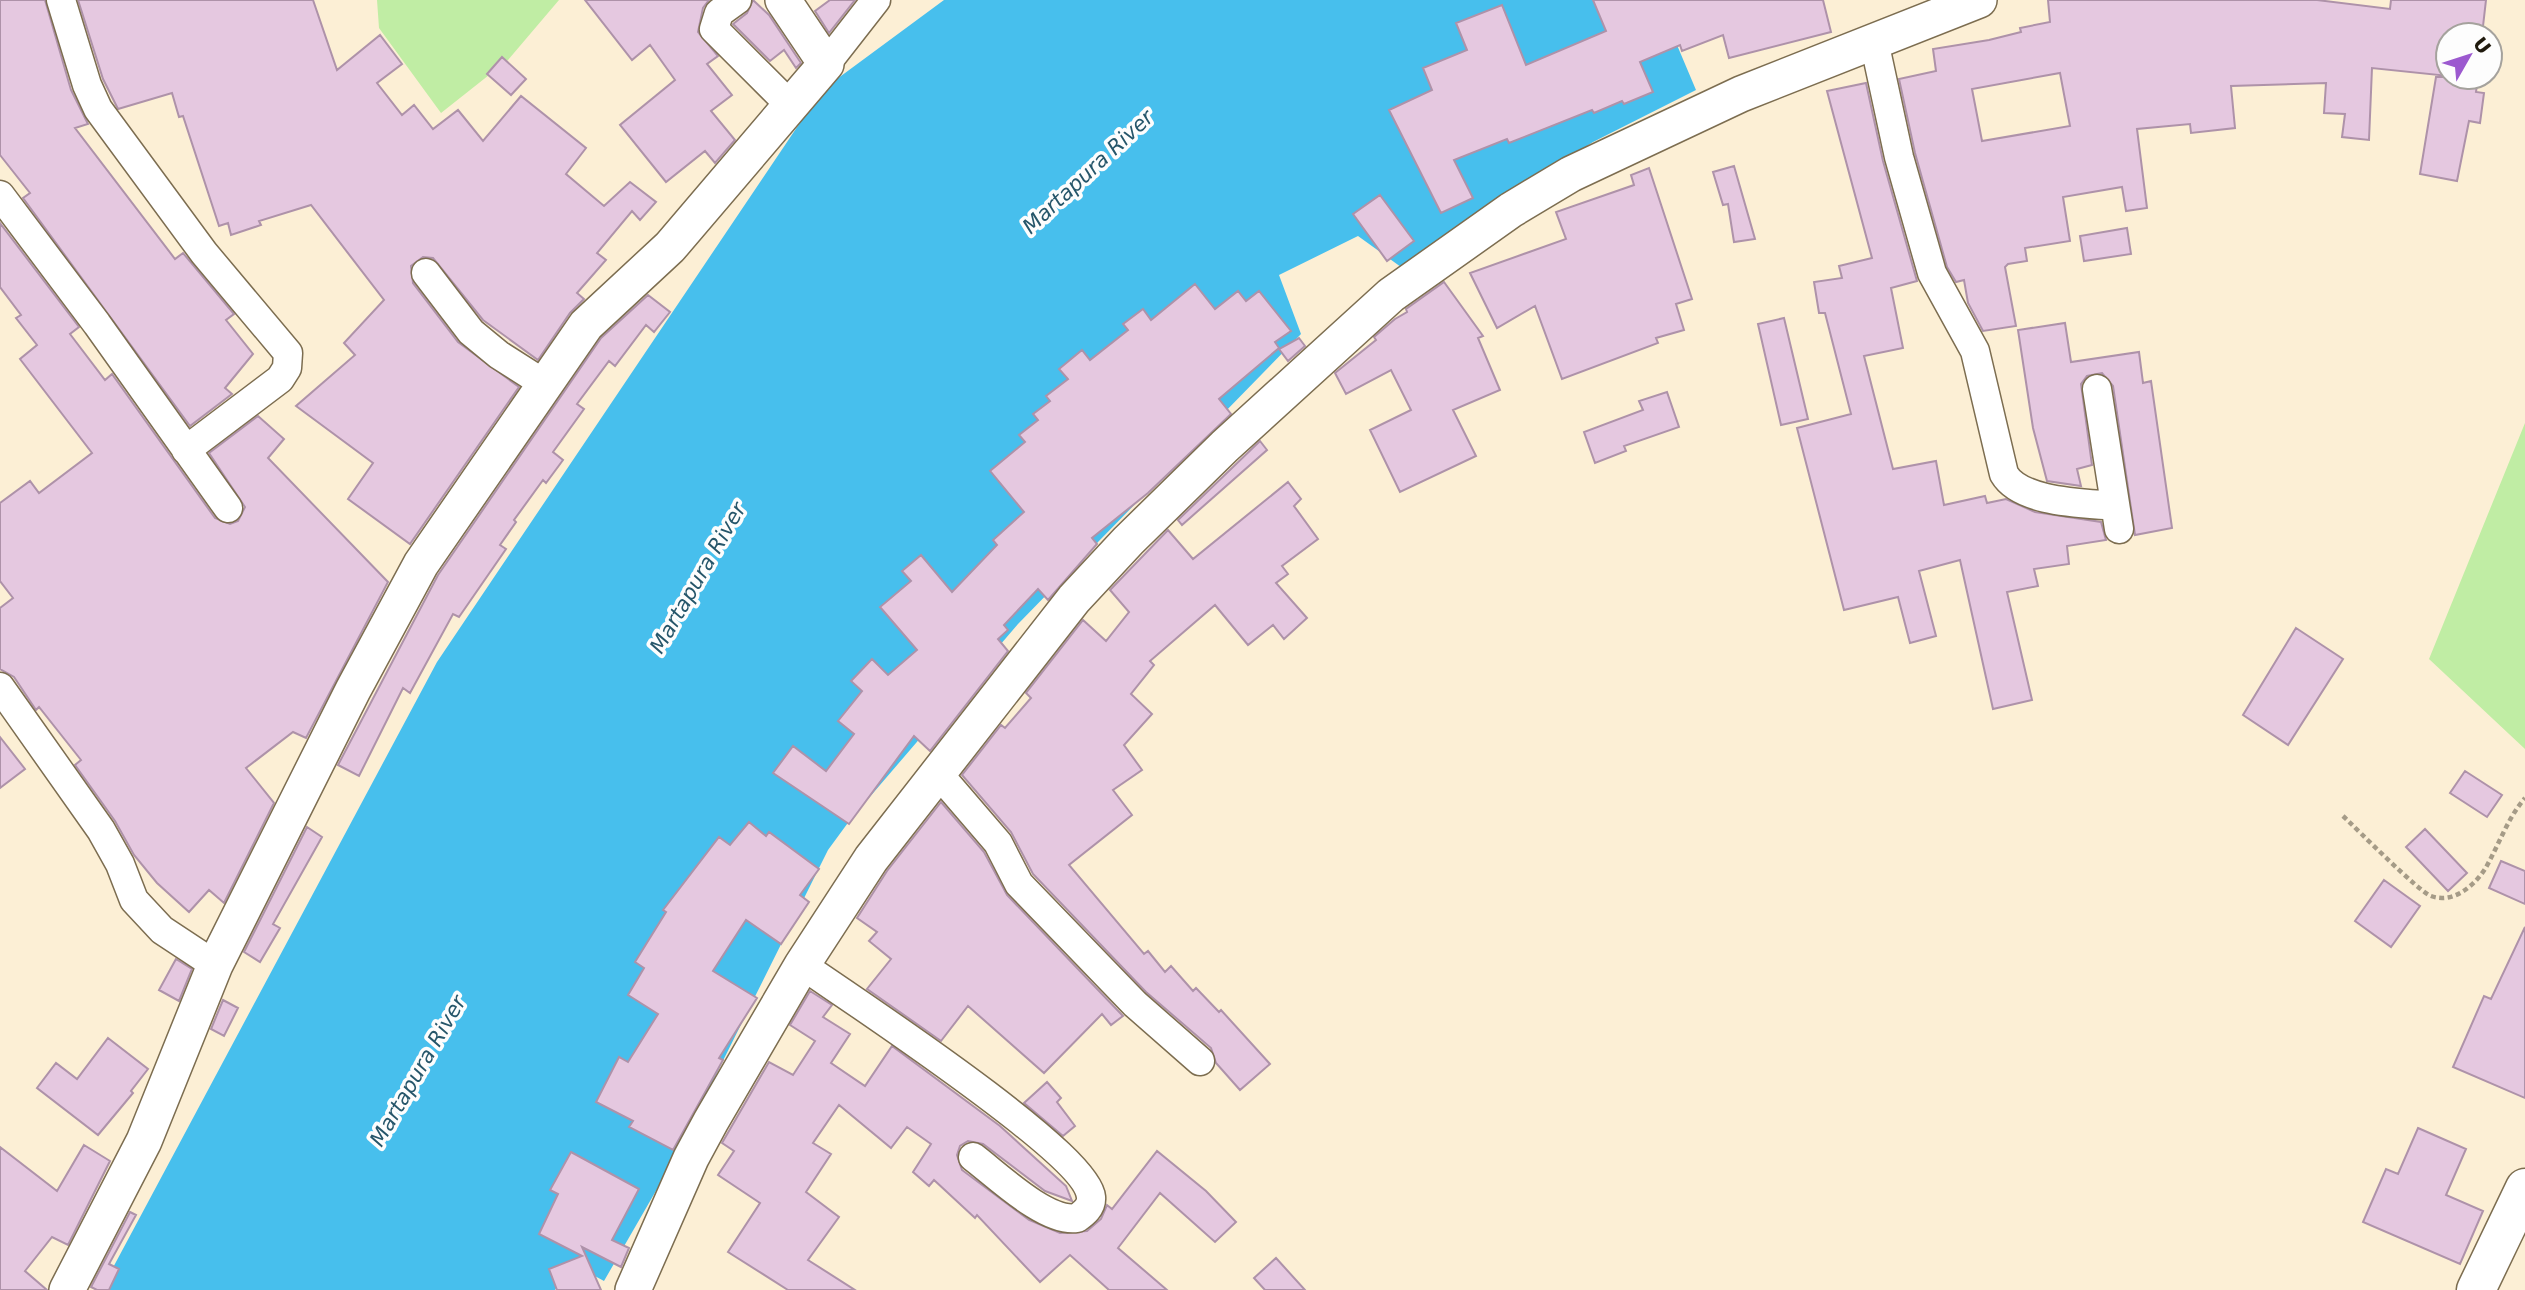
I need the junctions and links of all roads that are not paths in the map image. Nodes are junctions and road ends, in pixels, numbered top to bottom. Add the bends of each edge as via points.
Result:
1 (61, 0) edge
2 (737, 0) edge
3 (783, 0) edge
4 (876, 0) edge
5 (1979, 0) edge
6 (1874, 41) junction
7 (826, 64) junction
8 (790, 106) junction
9 (0, 195) edge
10 (426, 273) dead end
11 (543, 383) junction
12 (2097, 389) dead end
13 (186, 450) junction
14 (228, 508) dead end
15 (0, 687) edge
16 (937, 772) junction
17 (215, 965) junction
18 (802, 965) junction
19 (1200, 1061) dead end
20 (973, 1157) dead end
21 (2525, 1188) edge
22 (67, 1290) edge
23 (633, 1290) edge
24 (2476, 1290) edge

1 - 13 street via 98,109 204,253 288,353 287,368 279,379
2 - 8 street via 719,13 715,29
3 - 7 street
4 - 7 street
5 - 6 street
6 - 12 street via 1899,157 1929,262 1939,290 1975,351 2004,474 2012,485 2033,494 2117,517
6 - 16 street via 1741,94 1571,174 1510,210 1391,295 1128,541 1074,599
7 - 8 street
8 - 11 street via 670,247 586,325
9 - 13 street
10 - 11 street via 471,332
11 - 17 street via 421,564
13 - 14 street
15 - 17 street via 101,830 134,900 162,930
16 - 18 street via 871,859
16 - 19 street via 998,844 1019,884 1103,973
17 - 22 street via 144,1141
18 - 20 street via 1023,1123 1081,1179 1091,1203 1077,1218 1057,1216
18 - 23 street via 691,1158
21 - 24 main road

